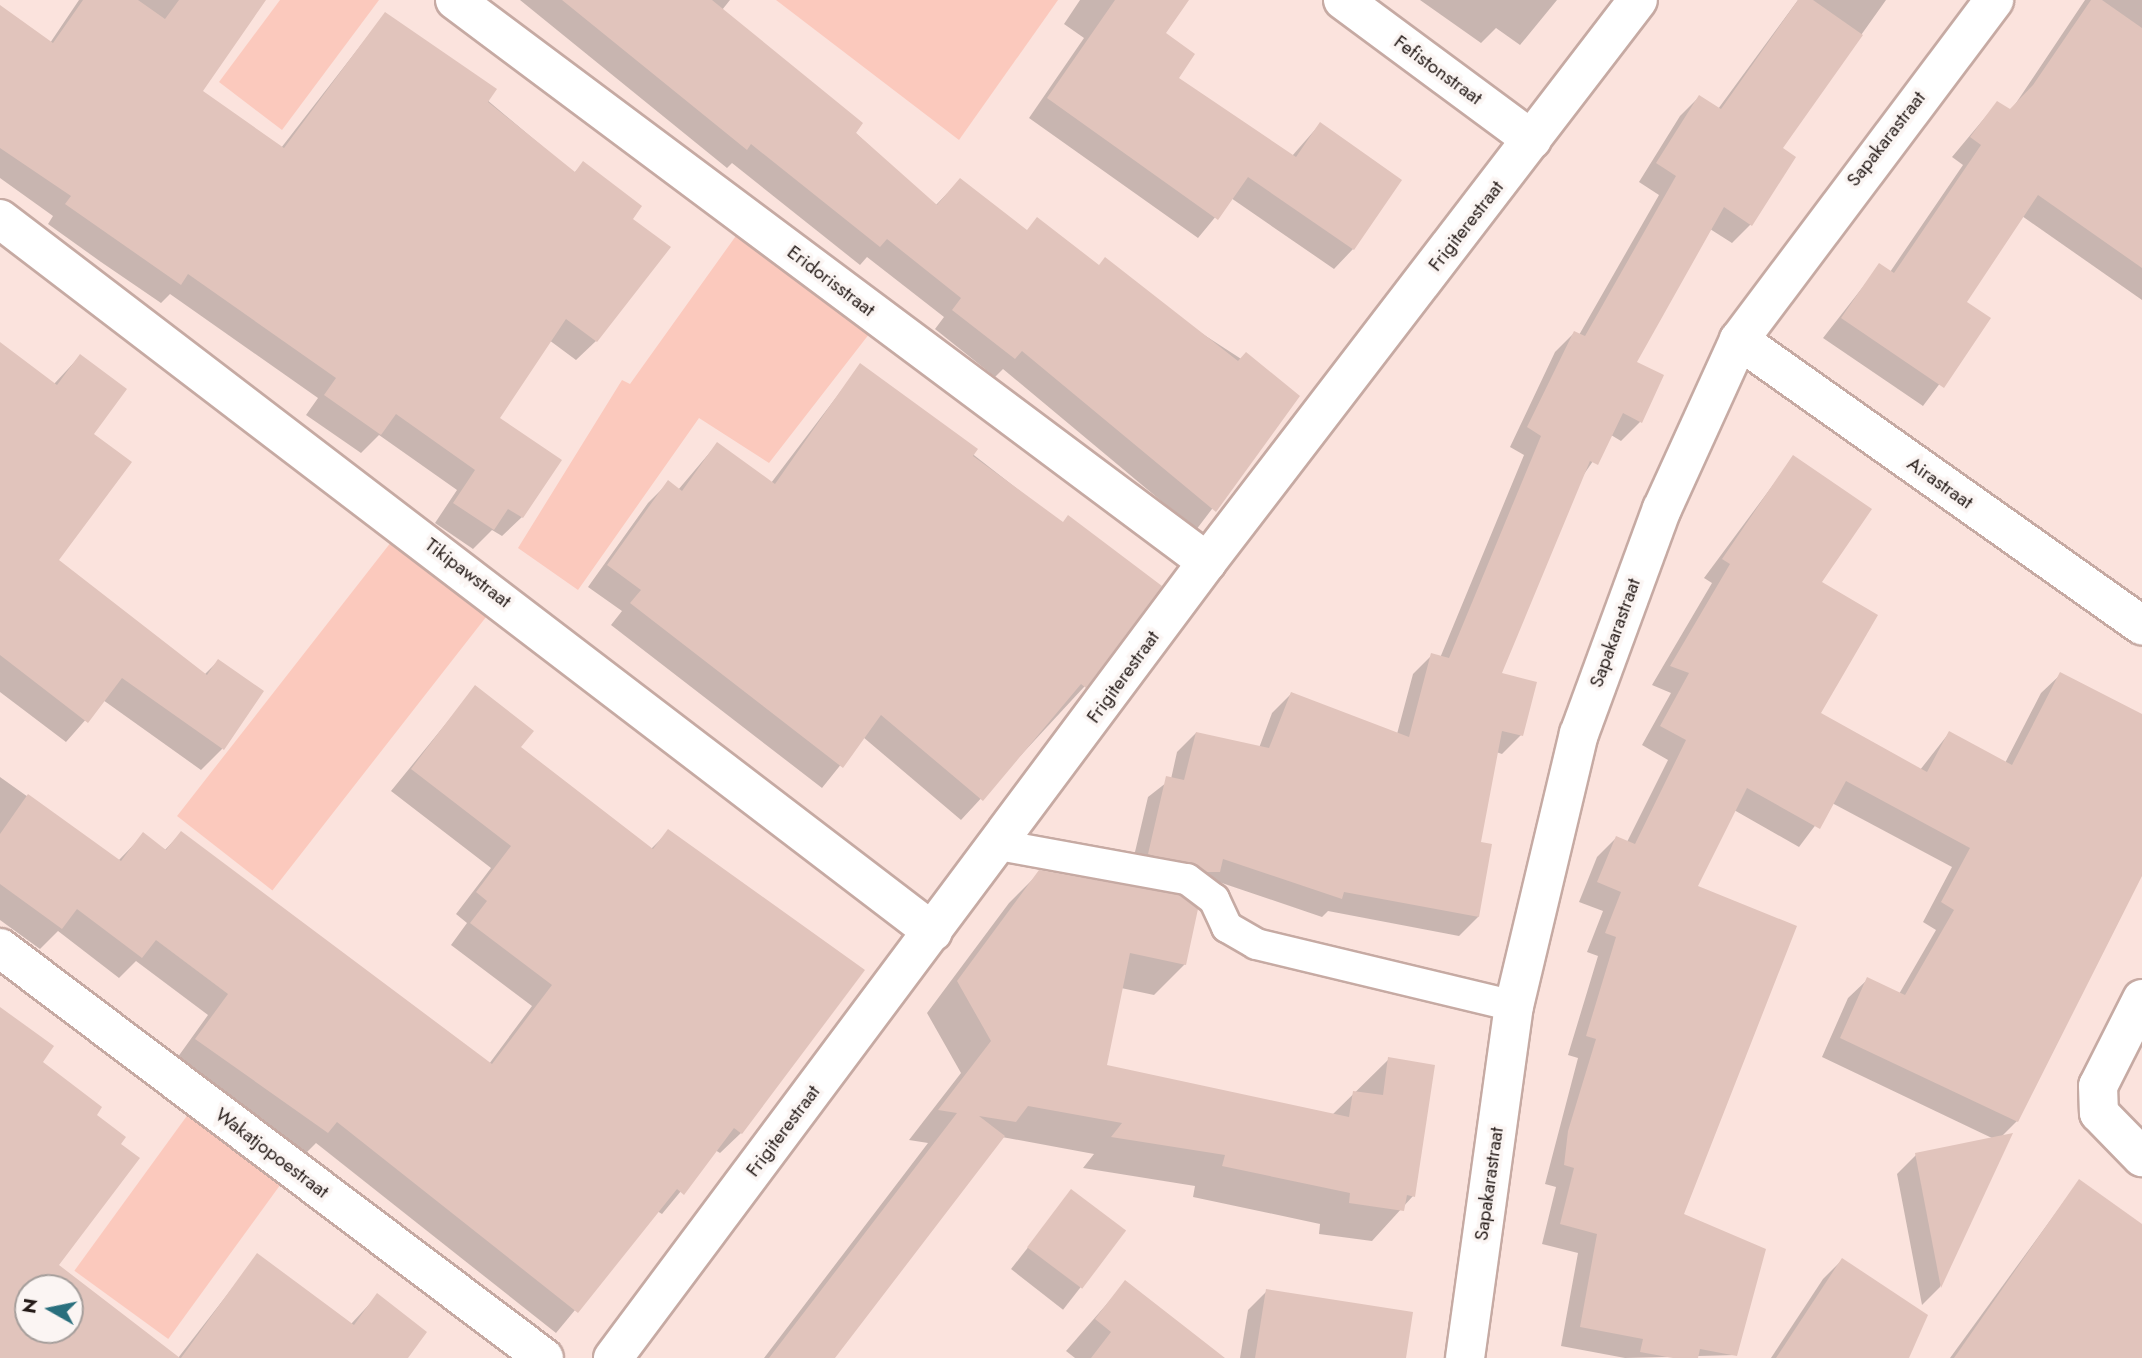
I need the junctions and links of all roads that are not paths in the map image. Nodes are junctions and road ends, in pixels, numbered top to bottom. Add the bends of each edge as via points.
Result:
1 (455, 0) edge
2 (1343, 0) edge
3 (1639, 0) edge
4 (1994, 0) edge
5 (1532, 140) junction
6 (0, 219) edge
7 (1739, 340) junction
8 (1207, 562) junction
9 (2142, 625) edge
10 (999, 845) junction
11 (933, 932) junction
12 (0, 947) edge
13 (2142, 999) edge
14 (1514, 1006) junction
15 (2142, 1157) edge
16 (544, 1358) edge
17 (613, 1358) edge
18 (1465, 1358) edge

1 - 8 street, Eridorisstraat
2 - 5 street, Fefistonstraat
3 - 5 street, Frigiterestraat
4 - 7 street, Sapakarastraat
5 - 8 street, Frigiterestraat
6 - 11 street, Tikipawstraat
7 - 9 street, Airastraat
7 - 14 street, Sapakarastraat via 1662,509 1579,734
8 - 10 street, Frigiterestraat
10 - 11 street, Frigiterestraat
10 - 14 lane via 1187,879 1214,899 1227,927 1256,944
11 - 17 street, Frigiterestraat
12 - 16 street, Wakatjopoestraat
13 - 15 street via 2098,1086 2099,1113
14 - 18 street, Sapakarastraat

